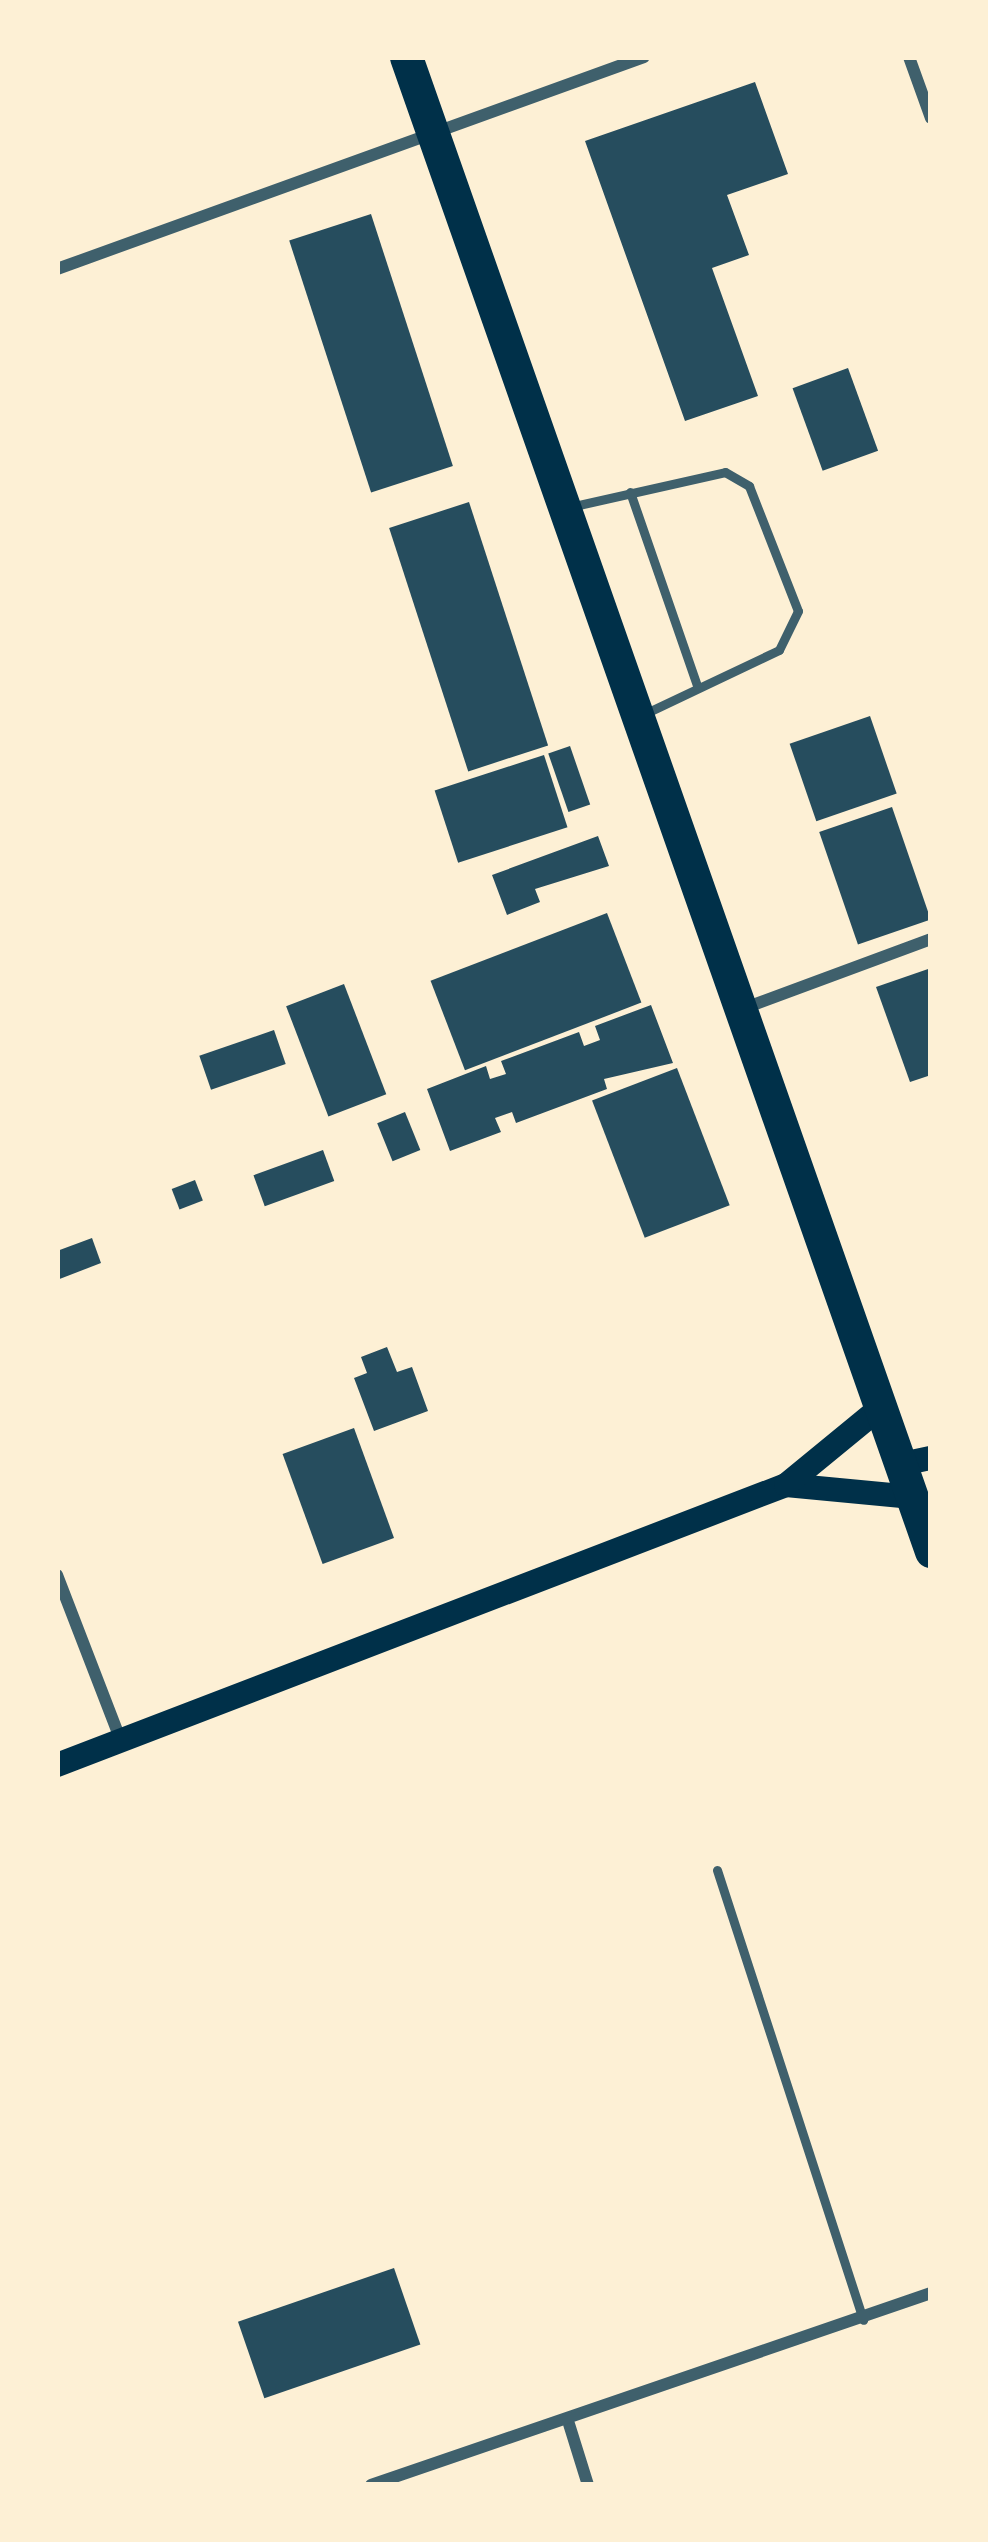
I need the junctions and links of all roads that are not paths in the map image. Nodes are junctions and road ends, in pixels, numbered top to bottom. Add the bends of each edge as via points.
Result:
1 (406, 57) edge
2 (644, 57) edge
3 (909, 57) edge
4 (931, 118) edge
5 (433, 133) junction
6 (57, 269) edge
7 (630, 492) junction
8 (564, 508) junction
9 (698, 688) junction
10 (638, 717) junction
11 (931, 939) edge
12 (741, 1009) junction
13 (881, 1407) junction
14 (916, 1461) edge
15 (785, 1485) junction
16 (912, 1497) junction
17 (931, 1551) edge
18 (57, 1575) edge
19 (121, 1741) junction
20 (57, 1765) edge
21 (717, 1870) dead end
22 (931, 2293) edge
23 (863, 2320) junction
24 (568, 2424) junction
25 (371, 2485) edge
26 (588, 2485) edge

1 - 5 highway
2 - 5 street
3 - 4 street
5 - 6 street
5 - 8 highway
7 - 8 lane
7 - 9 lane
7 - 9 lane via 725,472 748,486 798,611 779,650
8 - 10 highway
9 - 10 lane
10 - 12 highway
11 - 12 street
12 - 13 highway
13 - 14 highway
13 - 15 main road
14 - 16 highway
15 - 16 main road
15 - 19 main road
16 - 17 highway
18 - 19 street
19 - 20 main road
21 - 23 lane
22 - 23 street
23 - 24 street
24 - 25 street
24 - 26 street

